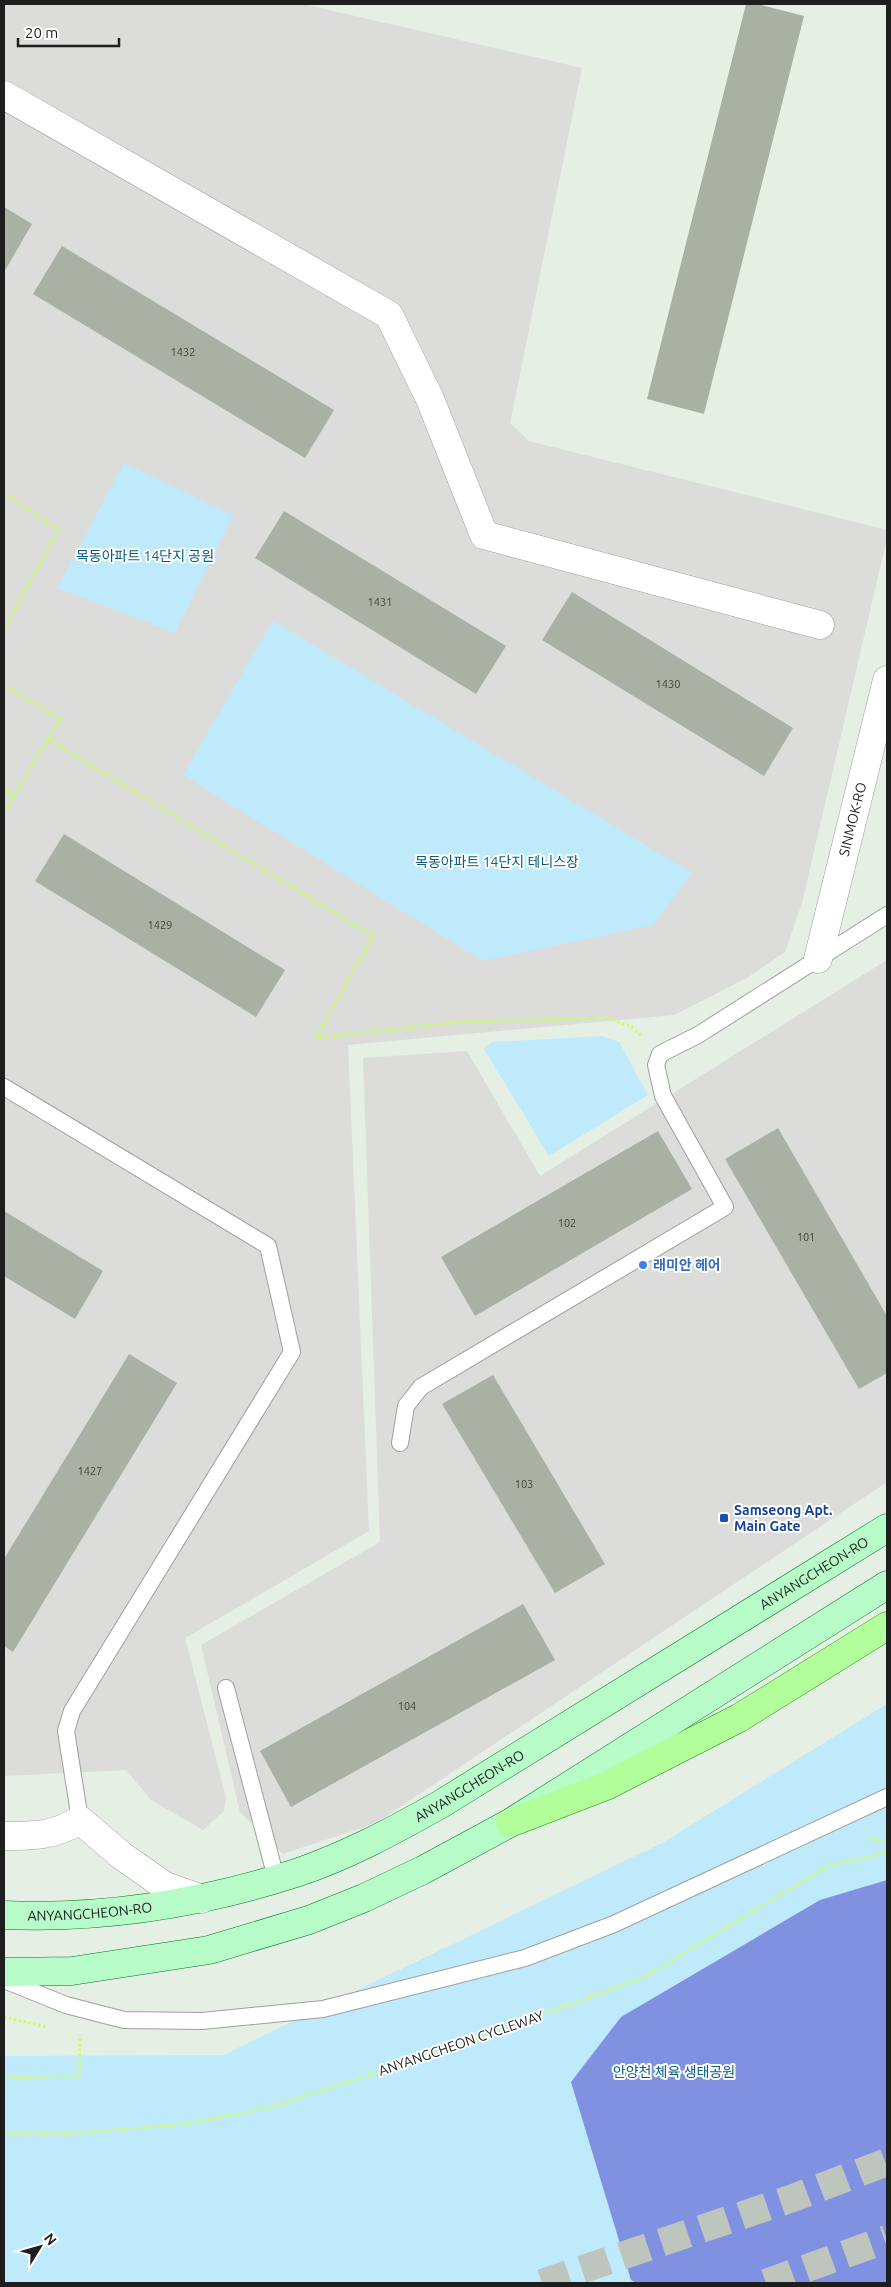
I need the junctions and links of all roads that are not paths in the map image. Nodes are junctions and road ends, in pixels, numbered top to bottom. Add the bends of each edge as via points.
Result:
1 (4, 95) edge
2 (820, 625) dead end
3 (887, 680) edge
4 (887, 915) edge
5 (818, 959) junction
6 (4, 1087) edge
7 (400, 1443) dead end
8 (887, 1528) edge
9 (887, 1585) edge
10 (887, 1626) edge
11 (226, 1688) dead end
12 (887, 1797) edge
13 (80, 1820) junction
14 (510, 1823) junction
15 (4, 1836) edge
16 (276, 1878) junction
17 (202, 1899) junction
18 (4, 1916) edge
19 (4, 1972) edge
20 (4, 1980) edge

1 - 2 street via 389,315 430,399 484,534
3 - 5 street, SINMOK-RO
4 - 5 lane
5 - 7 lane via 698,1035 660,1054 656,1065 663,1096 725,1207 421,1387 406,1406
6 - 13 lane via 268,1246 292,1352 72,1711 66,1731
8 - 16 main road, ANYANGCHEON-RO via 441,1804 389,1833
9 - 14 main road
10 - 14 main road via 739,1718 606,1786
11 - 16 lane
12 - 20 lane via 614,1924 525,1958 323,2009 202,2021 124,2020 66,2005
13 - 15 street via 63,1830 32,1836
13 - 17 street via 122,1856 165,1886
14 - 19 main road via 424,1870 364,1898 309,1920 209,1950 72,1971
16 - 17 main road, ANYANGCHEON-RO
17 - 18 main road, ANYANGCHEON-RO via 91,1914

